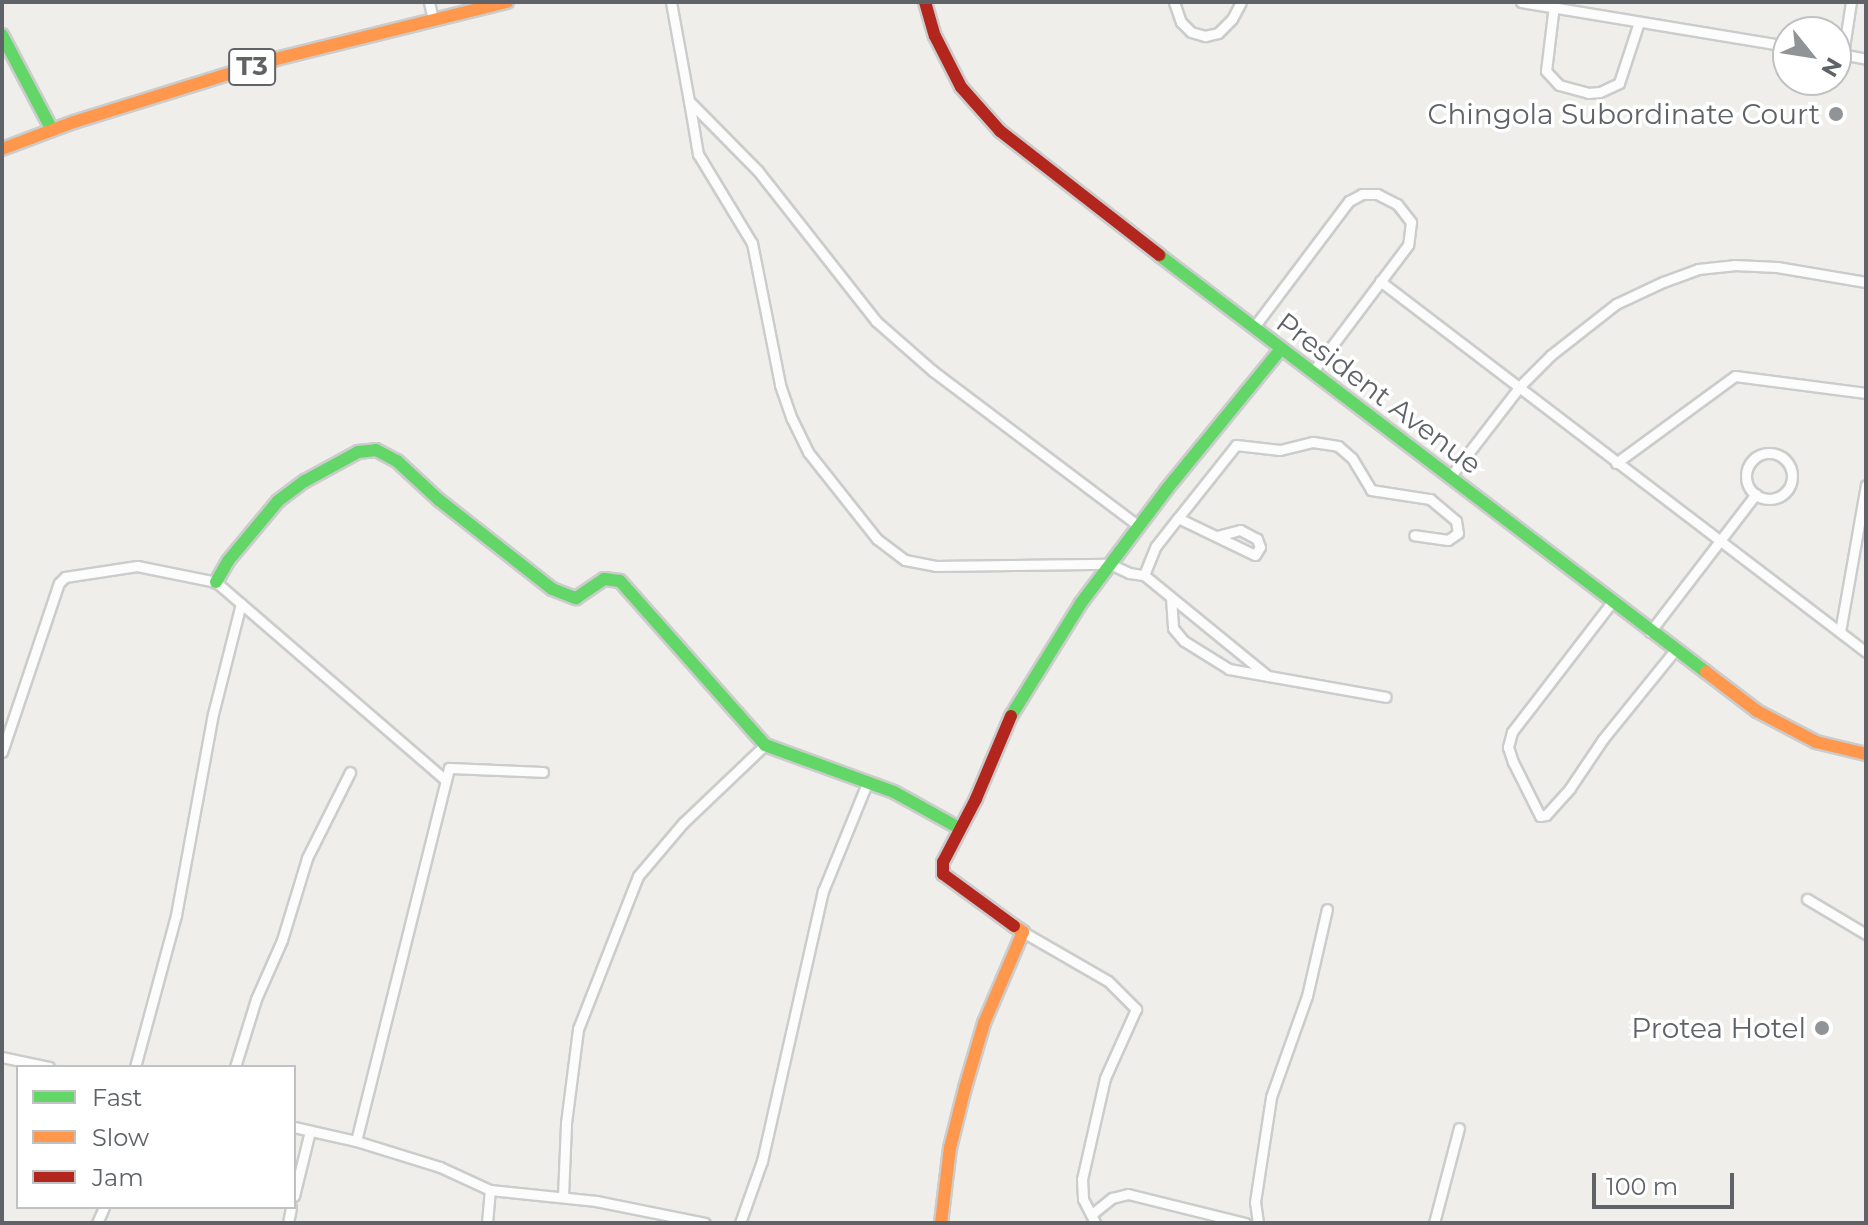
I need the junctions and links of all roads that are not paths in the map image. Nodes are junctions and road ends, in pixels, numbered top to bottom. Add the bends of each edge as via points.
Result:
1 (429, 2) edge
2 (507, 2) edge
3 (671, 2) edge
4 (925, 2) edge
5 (1174, 2) edge
6 (1241, 2) edge
7 (1521, 2) edge
8 (1554, 5) edge
9 (433, 20) junction
10 (1639, 22) junction
11 (2, 35) edge
12 (1772, 43) edge
13 (689, 101) junction
14 (52, 130) junction
15 (2, 149) edge
16 (1380, 281) junction
17 (1866, 282) edge
18 (1254, 327) junction
19 (1281, 349) junction
20 (1313, 371) junction
21 (1520, 386) junction
22 (1866, 393) edge
23 (1616, 463) junction
24 (1450, 477) junction
25 (1866, 485) edge
26 (1756, 494) junction
27 (1178, 518) junction
28 (1139, 526) junction
29 (1414, 535) dead end
30 (1217, 536) dead end
31 (1720, 542) junction
32 (1110, 564) junction
33 (1144, 575) junction
34 (216, 582) junction
35 (1171, 598) junction
36 (1612, 602) junction
37 (241, 603) junction
38 (1650, 632) junction
39 (1840, 632) junction
40 (1675, 650) junction
41 (1866, 652) edge
42 (1268, 676) junction
43 (1386, 697) dead end
44 (765, 745) junction
45 (2, 752) edge
46 (1866, 754) edge
47 (350, 772) dead end
48 (543, 772) dead end
49 (445, 780) junction
50 (867, 783) junction
51 (959, 828) junction
52 (1807, 899) dead end
53 (1327, 909) dead end
54 (1023, 932) junction
55 (1866, 934) edge
56 (2, 1057) edge
57 (40, 1065) edge
58 (136, 1065) edge
59 (236, 1065) edge
60 (296, 1128) edge
61 (1459, 1128) dead end
62 (310, 1131) junction
63 (356, 1141) junction
64 (296, 1188) edge
65 (490, 1190) junction
66 (563, 1196) junction
67 (1094, 1218) edge
68 (692, 1222) edge
69 (487, 1223) edge
70 (705, 1223) edge
71 (740, 1223) edge
72 (941, 1223) edge
73 (1245, 1223) edge
74 (1258, 1223) edge
75 (1434, 1223) edge

1 - 9 street
2 - 9 main road, T3
3 - 13 street
4 - 18 main road, President Avenue via 935,36 961,87 1000,131
5 - 6 street via 1181,22 1205,36 1218,33
7 - 8 street
8 - 10 street
8 - 10 street via 1546,71 1559,85 1588,93 1619,83
9 - 14 main road, T3 via 276,59
10 - 12 street
11 - 14 main road
13 - 28 street via 758,171 838,276 902,347
13 - 32 street via 698,154 752,243 780,385 792,419 808,452 877,539 905,560 935,566
14 - 15 main road, T3
16 - 18 street via 1408,245 1411,222 1384,196 1362,194 1343,207
16 - 20 street
16 - 21 street
17 - 21 street via 1777,267 1698,269 1616,304
18 - 19 main road, President Avenue
19 - 20 main road, President Avenue
19 - 28 main road
20 - 24 main road, President Avenue
21 - 23 street
21 - 24 street
22 - 23 street via 1735,376
23 - 31 street
24 - 36 main road, President Avenue
25 - 39 street
26 - 26 street via 1747,479 1751,462 1766,453 1783,458 1792,473 1787,490 1772,498
26 - 31 street
27 - 29 street via 1236,445 1280,450 1313,442 1338,446 1371,490 1430,499 1456,521 1458,533 1448,540
27 - 30 street
27 - 33 street via 1156,546
28 - 32 main road
31 - 38 street
31 - 39 street
32 - 33 street
32 - 51 main road via 1009,719
33 - 35 street
34 - 37 street
34 - 44 main road via 278,501 358,452 376,450 397,461 552,589 576,598 604,579 620,581
34 - 45 street via 137,566 65,577
35 - 42 street
35 - 42 street via 1173,628 1184,641 1229,669
36 - 38 main road, President Avenue
36 - 40 street via 1512,732 1508,747 1540,816 1570,788
37 - 49 street
37 - 58 street via 213,714 176,915
38 - 40 main road, President Avenue
39 - 41 street
40 - 46 main road, President Avenue via 1783,727 1816,742
42 - 43 street
44 - 50 main road
44 - 66 street via 683,823 638,876 578,1029
47 - 59 street via 307,858
48 - 49 street via 455,766
49 - 63 street
50 - 51 main road
50 - 71 street via 823,891 762,1161
51 - 54 main road via 943,874
52 - 55 street
53 - 74 street via 1307,996 1271,1097 1255,1202
54 - 67 street via 1108,981 1136,1009 1105,1078 1082,1179 1083,1199
54 - 72 main road via 984,1023 965,1088 950,1148
56 - 57 street
60 - 62 street
61 - 75 street
62 - 63 street
62 - 64 street
63 - 65 street via 440,1167
65 - 66 street
65 - 69 street
66 - 68 street
67 - 73 street via 1112,1198 1128,1194
68 - 70 street

